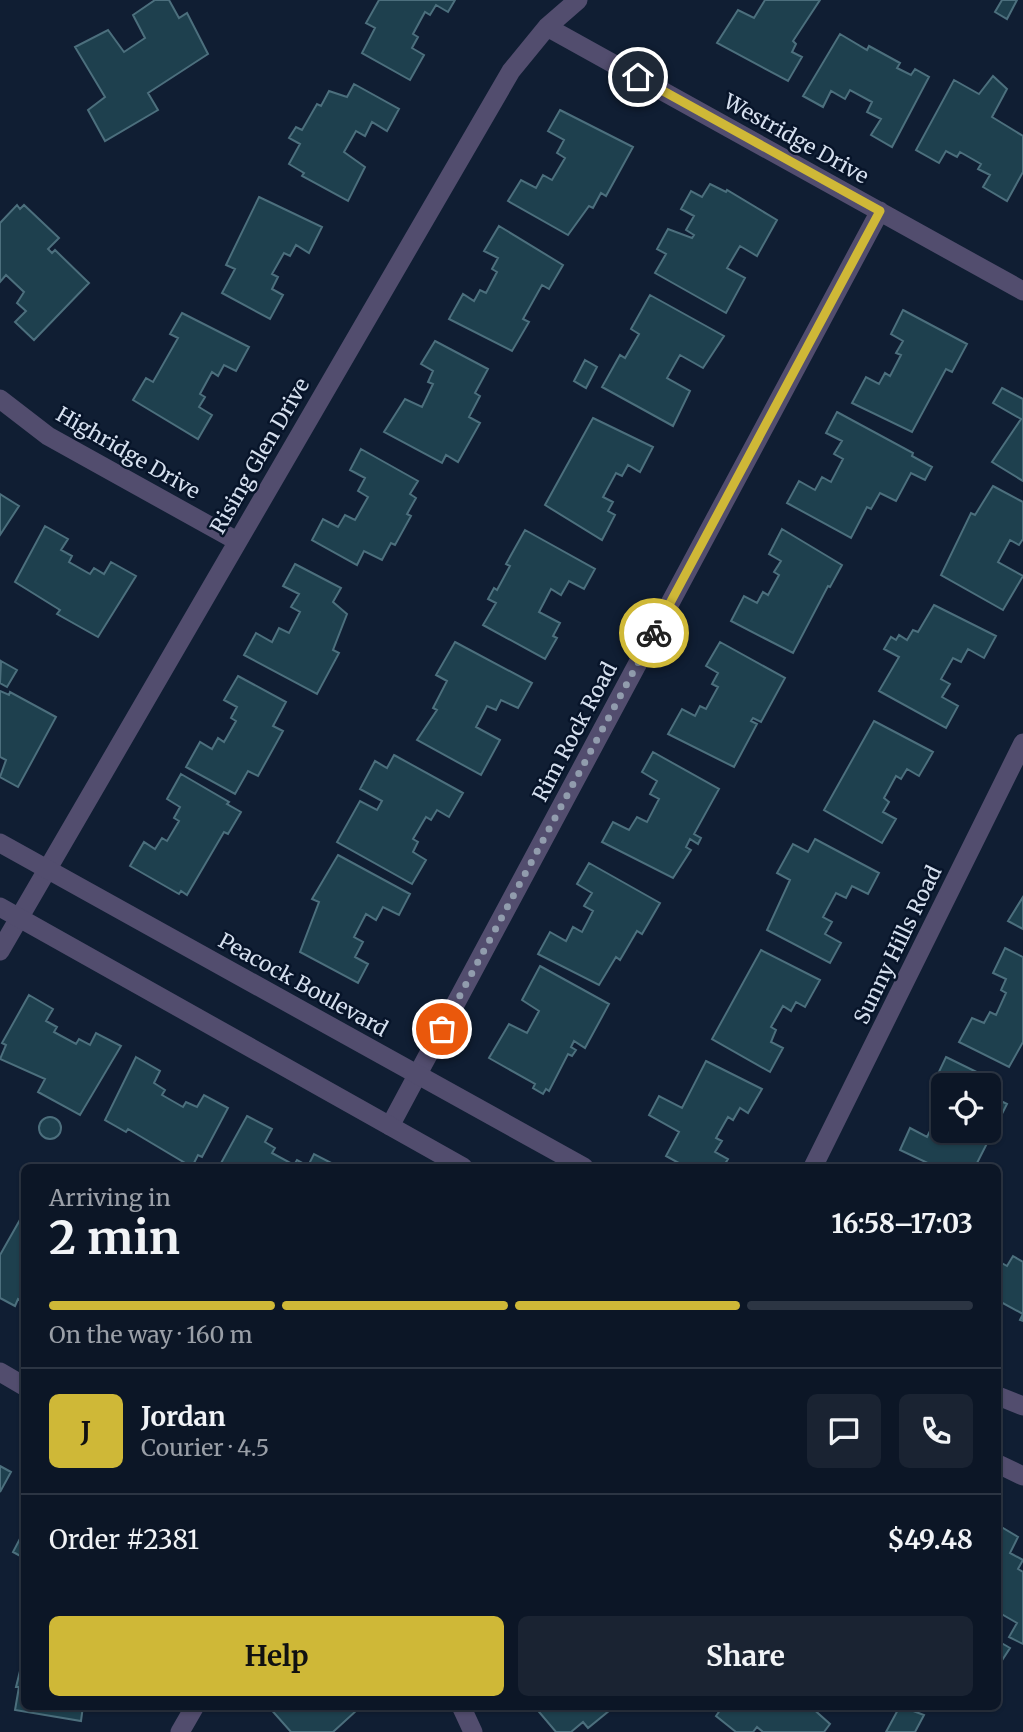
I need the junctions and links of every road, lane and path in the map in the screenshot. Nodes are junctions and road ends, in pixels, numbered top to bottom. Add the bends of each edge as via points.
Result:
1 (578, 0) edge
2 (547, 27) junction
3 (880, 211) junction
4 (1023, 290) edge
5 (0, 399) edge
6 (237, 541) junction
7 (1023, 743) edge
8 (0, 843) edge
9 (47, 870) junction
10 (0, 907) edge
11 (18, 918) junction
12 (0, 951) edge
13 (418, 1073) junction
14 (390, 1126) junction
15 (458, 1164) edge
16 (579, 1164) edge
17 (814, 1164) edge
18 (0, 1372) edge
19 (21, 1384) edge
20 (1001, 1397) edge
21 (1023, 1406) edge
22 (1001, 1465) edge
23 (1023, 1476) edge
24 (193, 1710) edge
25 (463, 1710) edge
26 (180, 1732) edge
27 (473, 1732) edge

1 - 2 street, Rising Glen Drive
2 - 3 street, Westridge Drive
2 - 6 street, Rising Glen Drive via 511,71
3 - 4 street, Westridge Drive
3 - 13 street, Rim Rock Road
5 - 6 street, Highridge Drive via 48,436
6 - 9 street, Rising Glen Drive
7 - 17 street, Sunny Hills Road
8 - 9 street, Peacock Boulevard
9 - 11 street, Rising Glen Drive
9 - 13 street, Peacock Boulevard
10 - 11 street
11 - 12 street, Rising Glen Drive
11 - 14 street
13 - 14 street, Rim Rock Road
13 - 16 street, Peacock Boulevard
14 - 15 street
18 - 19 street
20 - 21 street
22 - 23 street
24 - 26 street
25 - 27 street

